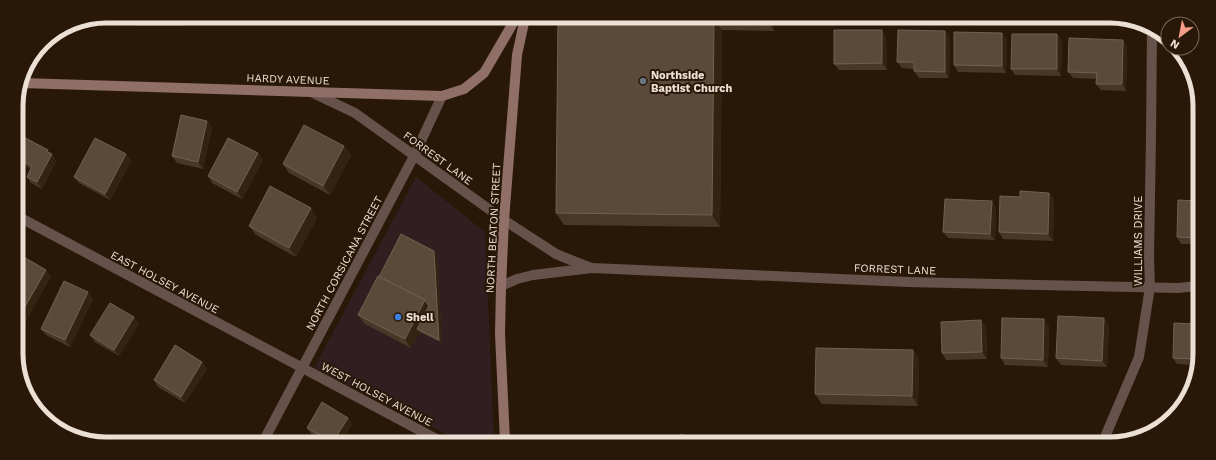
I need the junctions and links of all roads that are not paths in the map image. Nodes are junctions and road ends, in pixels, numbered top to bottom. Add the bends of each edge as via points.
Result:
1 (513, 23) edge
2 (524, 23) edge
3 (1152, 35) edge
4 (26, 83) edge
5 (311, 92) junction
6 (442, 96) junction
7 (414, 156) junction
8 (23, 219) edge
9 (504, 220) junction
10 (592, 268) junction
11 (501, 286) junction
12 (1193, 286) edge
13 (1150, 287) junction
14 (302, 368) junction
15 (266, 437) edge
16 (432, 437) edge
17 (505, 437) edge
18 (1105, 437) edge

1 - 6 street, HARDY AVENUE via 484,73 464,89
2 - 9 street, NORTH BEATON STREET via 517,55
3 - 13 street, WILLIAMS DRIVE
4 - 5 street, HARDY AVENUE
5 - 6 street, HARDY AVENUE
5 - 7 street, FORREST LANE via 355,113
6 - 7 street, NORTH CORSICANA STREET
7 - 9 street, FORREST LANE
7 - 14 street, NORTH CORSICANA STREET
8 - 14 street, EAST HOLSEY AVENUE
9 - 10 street, FORREST LANE via 556,254
9 - 11 street, NORTH BEATON STREET
10 - 11 street, FORREST LANE via 534,275
10 - 13 street, FORREST LANE via 908,282
11 - 17 street, NORTH BEATON STREET via 500,334
12 - 13 street, FORREST LANE
13 - 18 street, WILLIAMS DRIVE via 1139,357
14 - 15 street, NORTH CORSICANA STREET
14 - 16 street, WEST HOLSEY AVENUE

